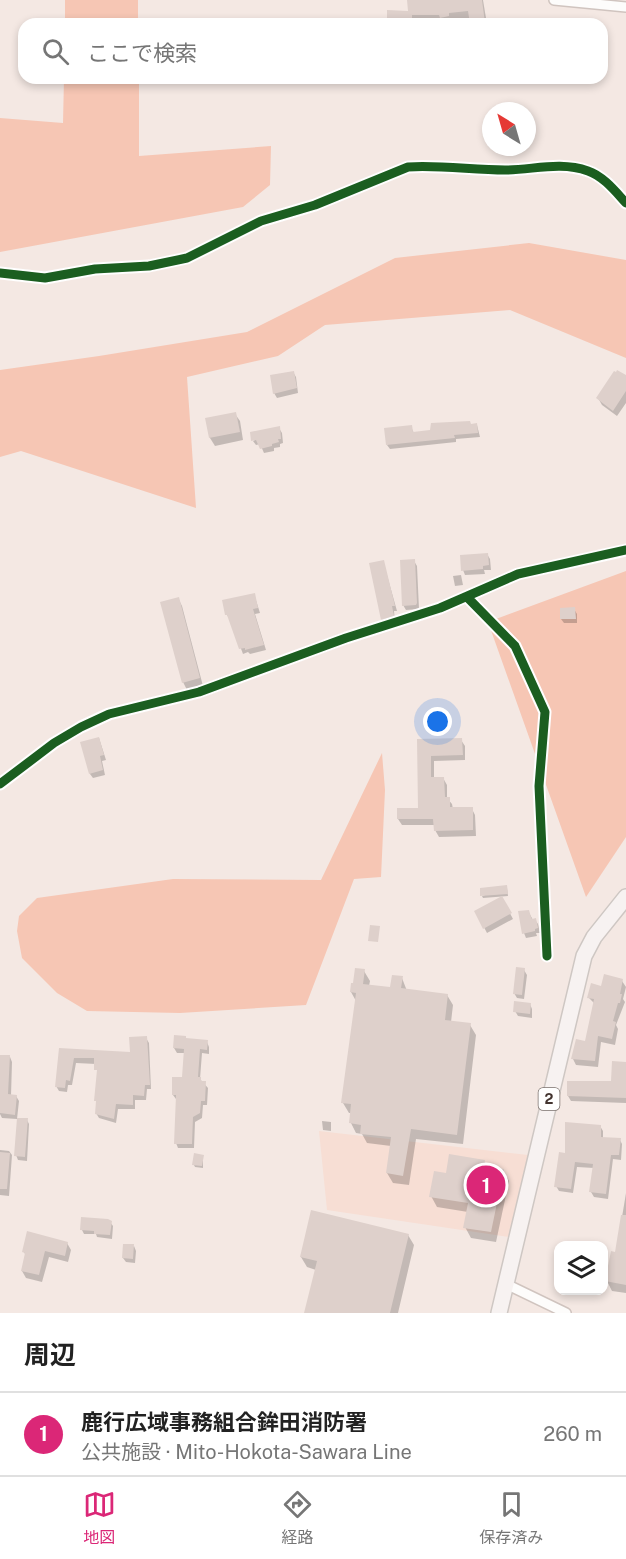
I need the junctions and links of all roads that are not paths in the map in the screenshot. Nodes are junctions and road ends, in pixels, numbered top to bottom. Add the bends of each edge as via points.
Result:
1 (554, 0) edge
2 (626, 7) edge
3 (626, 203) edge
4 (0, 273) edge
5 (626, 550) edge
6 (467, 597) junction
7 (0, 784) edge
8 (623, 906) edge
9 (547, 956) dead end
10 (506, 1284) junction
11 (499, 1313) edge
12 (566, 1313) edge

1 - 2 street
3 - 4 street via 598,176 573,167 408,167 315,205 261,220 187,258 45,278
5 - 6 street via 518,573
6 - 7 street via 199,692 109,714 54,743
6 - 9 street via 515,646 545,712 539,786
8 - 10 main road, 2 via 594,937 584,956
10 - 11 main road, 2
10 - 12 street

